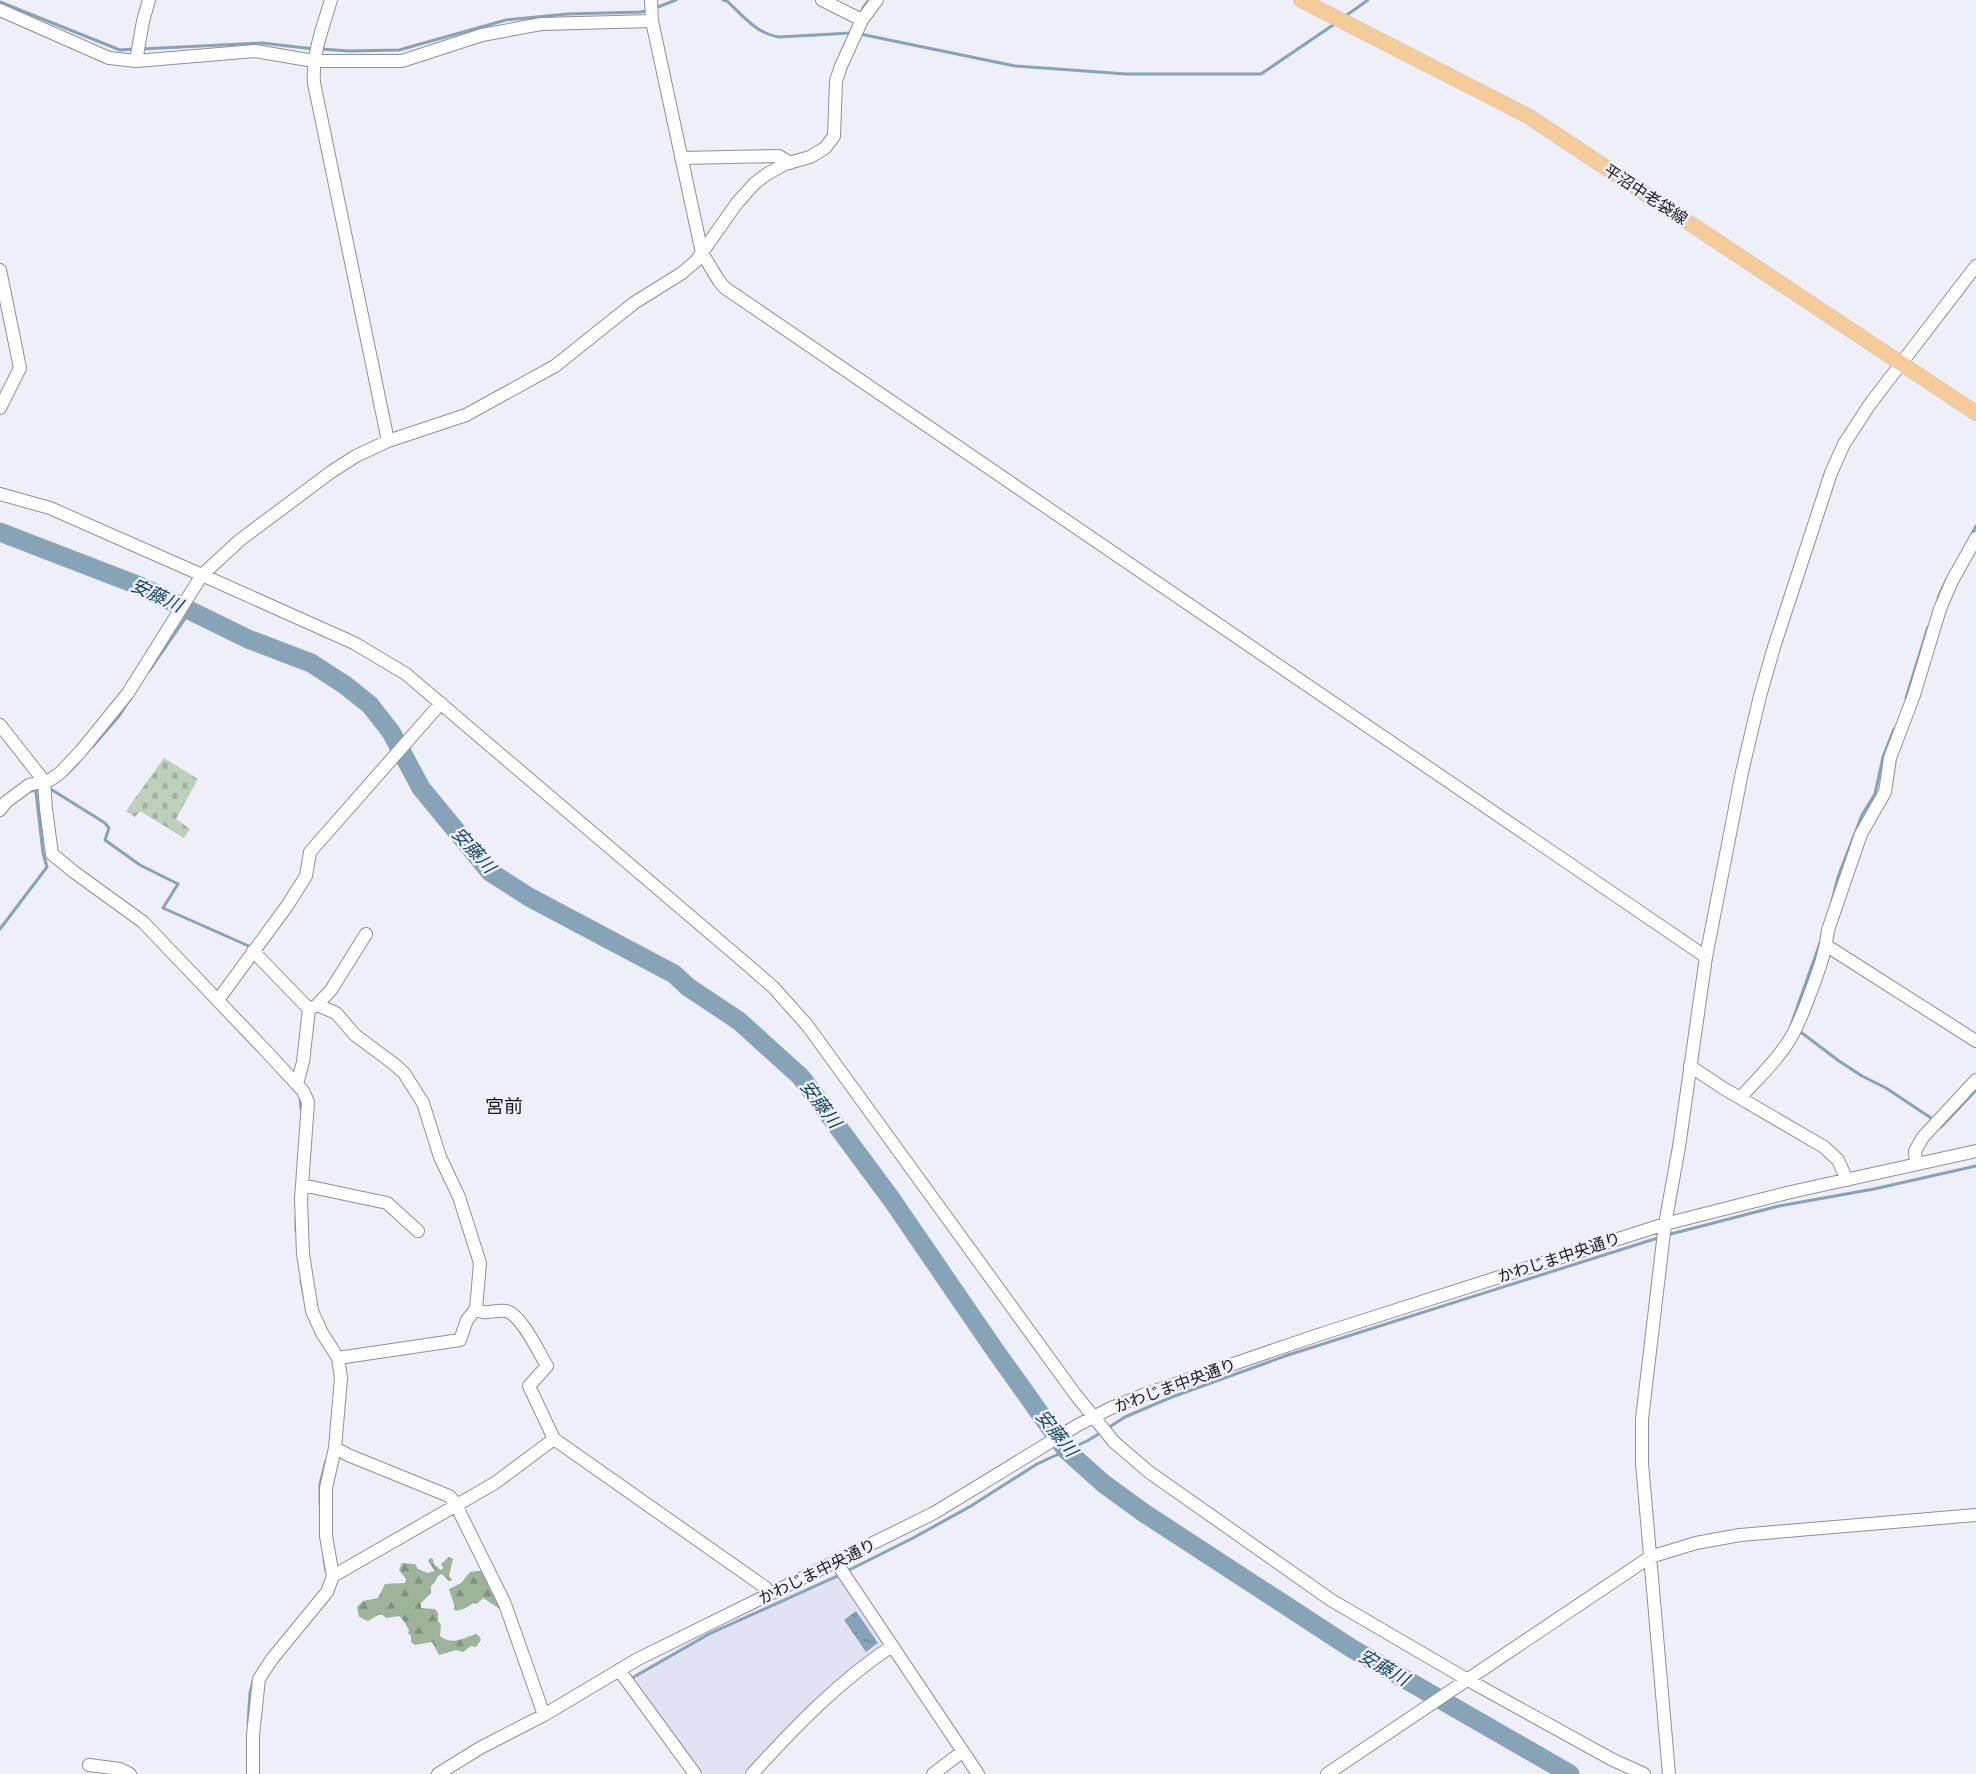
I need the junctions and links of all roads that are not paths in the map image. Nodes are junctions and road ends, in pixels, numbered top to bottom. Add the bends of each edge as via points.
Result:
1 (150, 0) edge
2 (331, 0) edge
3 (651, 0) edge
4 (822, 0) edge
5 (877, 0) edge
6 (1301, 0) edge
7 (0, 10) edge
8 (862, 20) junction
9 (652, 21) junction
10 (136, 61) junction
11 (314, 61) junction
12 (681, 158) junction
13 (790, 163) junction
14 (702, 253) junction
15 (1976, 266) edge
16 (0, 270) edge
17 (1902, 364) junction
18 (0, 408) edge
19 (1976, 414) edge
20 (388, 441) junction
21 (0, 494) edge
22 (1976, 538) edge
23 (202, 575) junction
24 (441, 703) junction
25 (0, 725) edge
26 (44, 781) junction
27 (0, 810) edge
28 (366, 934) dead end
29 (1827, 946) junction
30 (253, 951) junction
31 (1706, 956) junction
32 (218, 1000) junction
33 (313, 1007) junction
34 (1976, 1042) edge
35 (1690, 1066) junction
36 (1976, 1080) edge
37 (297, 1084) junction
38 (1740, 1098) junction
39 (1976, 1151) edge
40 (1916, 1164) junction
41 (1847, 1180) junction
42 (302, 1185) junction
43 (1664, 1224) junction
44 (418, 1231) dead end
45 (476, 1309) junction
46 (338, 1358) junction
47 (1092, 1417) junction
48 (554, 1439) junction
49 (336, 1448) junction
50 (456, 1506) junction
51 (1976, 1515) edge
52 (1650, 1556) junction
53 (836, 1562) junction
54 (333, 1576) junction
55 (769, 1595) junction
56 (892, 1646) junction
57 (619, 1670) junction
58 (1468, 1680) junction
59 (544, 1715) junction
60 (962, 1752) junction
61 (89, 1765) dead end
62 (447, 1772) edge
63 (130, 1774) edge
64 (252, 1774) edge
65 (695, 1774) edge
66 (752, 1774) edge
67 (933, 1774) edge
68 (978, 1774) edge
69 (1327, 1774) edge
70 (1644, 1774) edge
71 (1669, 1774) edge

1 - 10 street
2 - 11 street
3 - 9 street
4 - 8 street
5 - 8 street
6 - 17 main road, 平沼中老袋線 via 1528,116
7 - 10 street via 109,58
8 - 13 street via 836,81 834,136 825,148
9 - 11 street via 541,24 482,35 402,62
9 - 12 street
10 - 11 street via 255,51
11 - 20 street via 314,83
12 - 13 street via 779,156
12 - 14 street
13 - 14 street via 755,183
14 - 20 street via 682,273 634,304 541,375 466,416
14 - 31 street via 719,281 733,294
15 - 17 street
16 - 18 street via 20,368
17 - 19 main road, 平沼中老袋線
17 - 31 street via 1853,429 1831,473 1774,647 1752,728
20 - 23 street via 331,472 240,540
21 - 23 street via 50,508
22 - 29 street via 1940,609 1914,695 1890,758 1885,792 1861,834 1828,930
23 - 24 street via 371,653 406,674
23 - 26 street via 128,693 103,726 60,773
24 - 30 street via 310,852 306,876
24 - 47 street via 743,961 792,1007
25 - 26 street
26 - 27 street via 29,785
26 - 32 street via 52,854 143,922
28 - 33 street via 331,990
29 - 34 street
29 - 38 street via 1790,1040
30 - 32 street
30 - 33 street
31 - 35 street
32 - 37 street
33 - 37 street
33 - 45 street via 336,1013 355,1035 404,1073 423,1103 480,1263
35 - 38 street
35 - 43 street
36 - 40 street via 1923,1137 1915,1151
37 - 42 street via 308,1102
38 - 41 street via 1824,1147 1838,1160
39 - 40 street, かわじま中央通り
40 - 41 street, かわじま中央通り
41 - 43 street, かわじま中央通り
42 - 44 street via 387,1203
42 - 46 street via 303,1254 312,1311
43 - 47 street, かわじま中央通り via 1251,1357 1142,1394
43 - 52 street via 1642,1419 1642,1463
45 - 46 street via 467,1320 460,1340
45 - 48 street via 487,1313 500,1310 514,1314 530,1337 547,1366 529,1386
46 - 49 street via 342,1378
47 - 53 street, かわじま中央通り via 934,1513
47 - 58 street via 1114,1442 1149,1472 1280,1565 1368,1623
48 - 50 street via 495,1483
48 - 55 street via 766,1588
49 - 50 street via 449,1496
49 - 54 street via 326,1488 325,1508
50 - 54 street
50 - 59 street via 505,1604
51 - 52 street via 1740,1535
52 - 58 street
52 - 71 street
53 - 55 street, かわじま中央通り
53 - 56 street
54 - 64 street via 327,1592 259,1679
55 - 57 street, かわじま中央通り
56 - 60 street
56 - 66 street via 866,1663 828,1696
57 - 59 street, かわじま中央通り
57 - 65 street
58 - 69 street
58 - 70 street
59 - 62 street, かわじま中央通り
60 - 67 street
60 - 68 street
61 - 63 street via 120,1769

